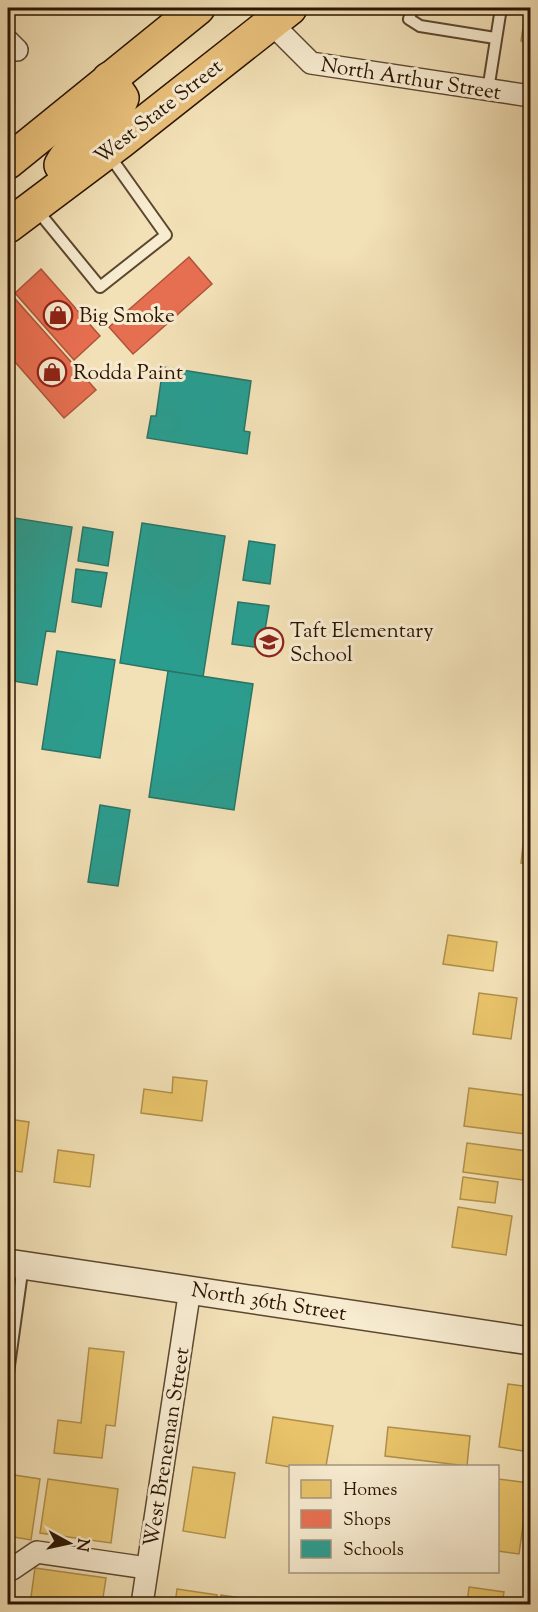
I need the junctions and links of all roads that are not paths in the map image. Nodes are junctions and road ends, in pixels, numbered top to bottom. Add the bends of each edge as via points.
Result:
1 (198, 8) edge
2 (412, 8) edge
3 (501, 8) edge
4 (274, 13) edge
5 (495, 38) junction
6 (109, 79) junction
7 (488, 90) junction
8 (531, 96) edge
9 (107, 152) junction
10 (8, 162) edge
11 (38, 201) junction
12 (8, 226) edge
13 (15, 1264) edge
14 (190, 1289) junction
15 (531, 1341) edge
16 (8, 1373) edge
17 (147, 1568) junction
18 (12, 1569) dead end
19 (142, 1605) edge

1 - 6 main road
2 - 5 lane via 409,20 420,26
3 - 5 lane
4 - 7 street, North Arthur Street via 311,63
4 - 9 main road, West State Street
5 - 7 lane
6 - 10 main road
6 - 11 main road, West State Street via 122,98 119,107 66,156
7 - 8 street, North Arthur Street
9 - 11 main road, West State Street
9 - 11 lane via 166,235 100,287
11 - 12 main road, West State Street
13 - 14 street, North 36th Street
13 - 16 lane
14 - 15 street, North 36th Street
14 - 17 street, West Breneman Street
17 - 18 street via 37,1552
17 - 19 street, West Breneman Street

